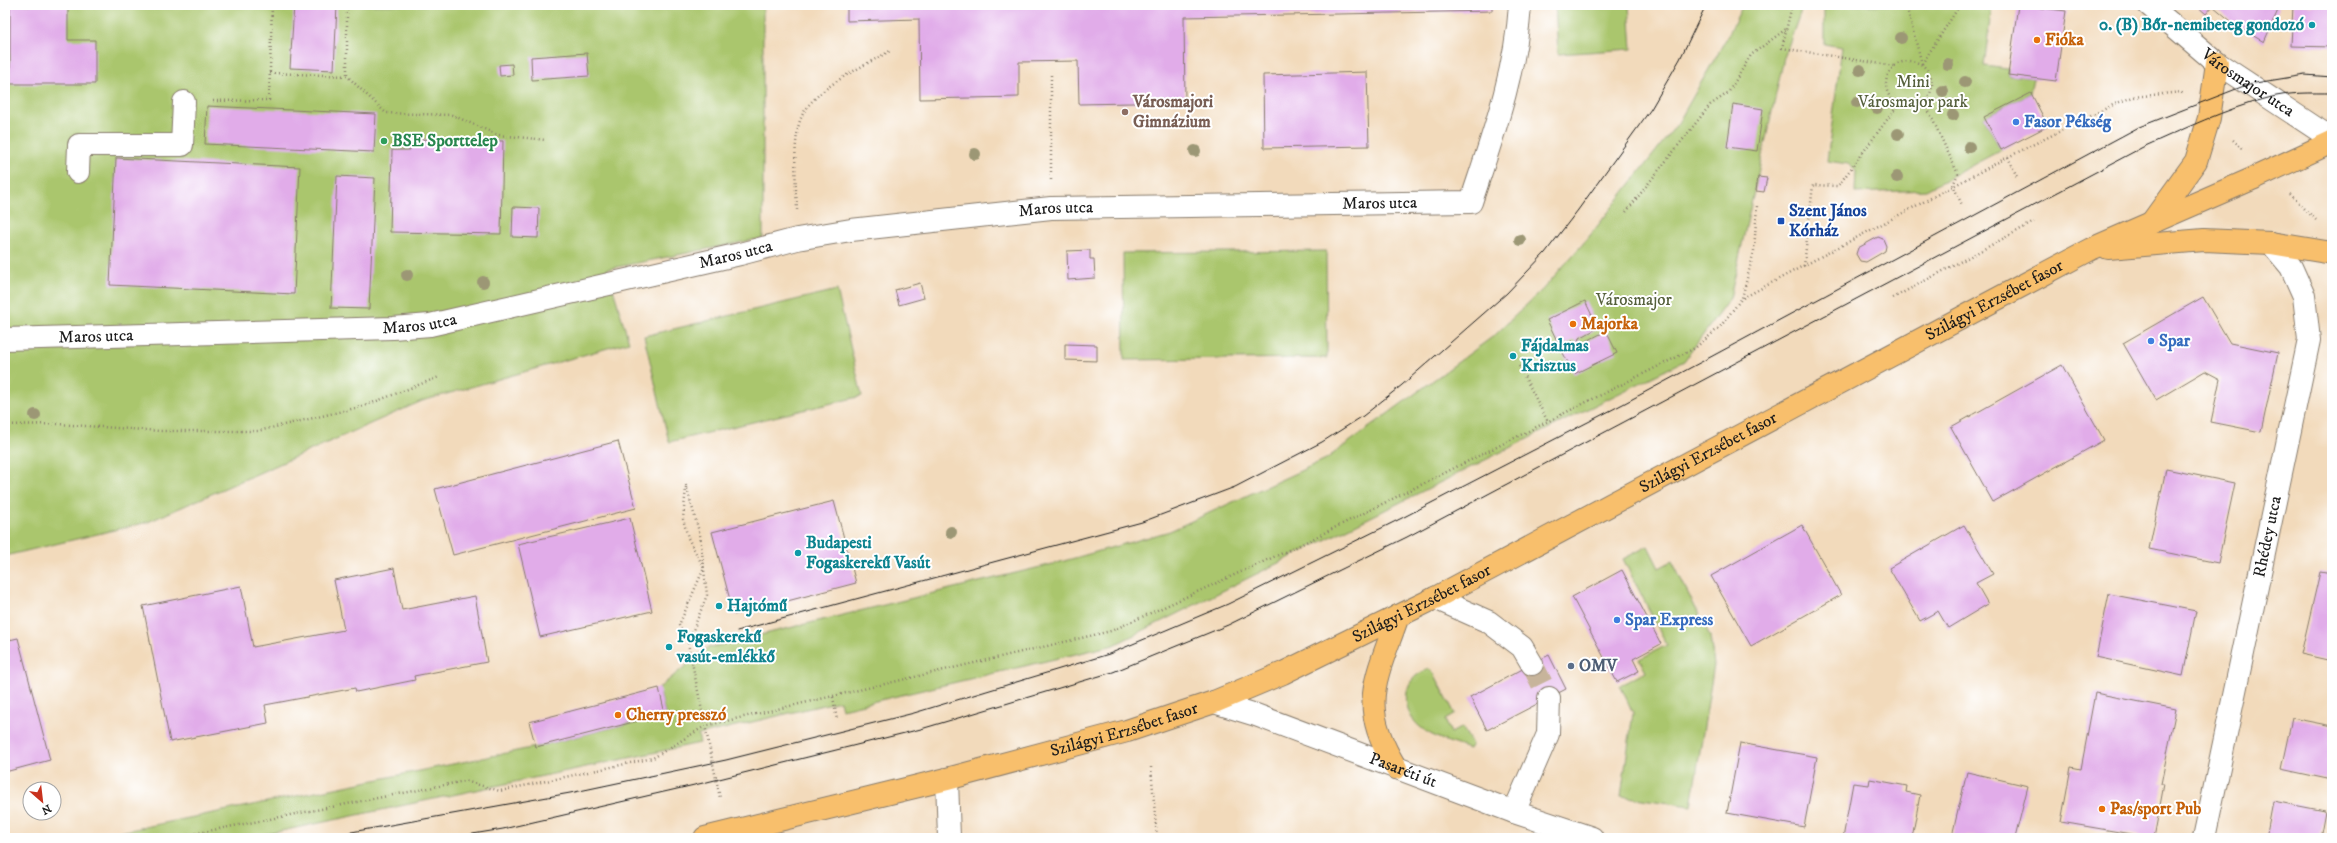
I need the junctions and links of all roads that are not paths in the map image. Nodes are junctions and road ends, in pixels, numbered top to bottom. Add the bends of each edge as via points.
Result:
1 (1520, 5) edge
2 (2149, 5) edge
3 (2217, 63) junction
4 (184, 102) road end
5 (2332, 140) edge
6 (78, 172) dead end
7 (2151, 223) junction
8 (2271, 243) junction
9 (2091, 249) junction
10 (2332, 253) edge
11 (5, 340) edge
12 (1435, 598) junction
13 (1398, 616) junction
14 (1532, 664) tunnel mouth
15 (1549, 698) tunnel mouth
16 (1214, 702) junction
17 (1396, 768) junction
18 (947, 779) junction
19 (1514, 812) junction
20 (705, 838) edge
21 (949, 838) edge
22 (1592, 838) edge
23 (2204, 838) edge

1 - 11 street, Maros utca via 1518,30 1505,93 1471,202 1051,208 851,230 797,239 430,325 386,329
2 - 3 street, Városmajor utca
3 - 5 street, Városmajor utca
3 - 7 main road via 2209,118 2196,161
4 - 6 street via 182,145 79,145
5 - 7 main road, Szilágyi Erzsébet fasor
7 - 9 main road, Szilágyi Erzsébet fasor
8 - 9 main road, Szilágyi Erzsébet fasor via 2204,240
8 - 10 main road, Szilágyi Erzsébet fasor
8 - 23 street, Rhédey utca via 2291,267 2304,296 2309,340
9 - 12 main road, Szilágyi Erzsébet fasor
12 - 13 main road, Szilágyi Erzsébet fasor
12 - 14 street via 1489,622 1522,647
13 - 16 main road, Szilágyi Erzsébet fasor via 1283,673
13 - 17 main road via 1374,686 1373,715 1384,749
15 - 19 street via 1548,734
16 - 17 street, Pasaréti út via 1256,715
16 - 18 main road, Szilágyi Erzsébet fasor via 1127,731
17 - 19 street, Pasaréti út
18 - 20 main road, Szilágyi Erzsébet fasor
18 - 21 street
19 - 22 street, Pasaréti út

